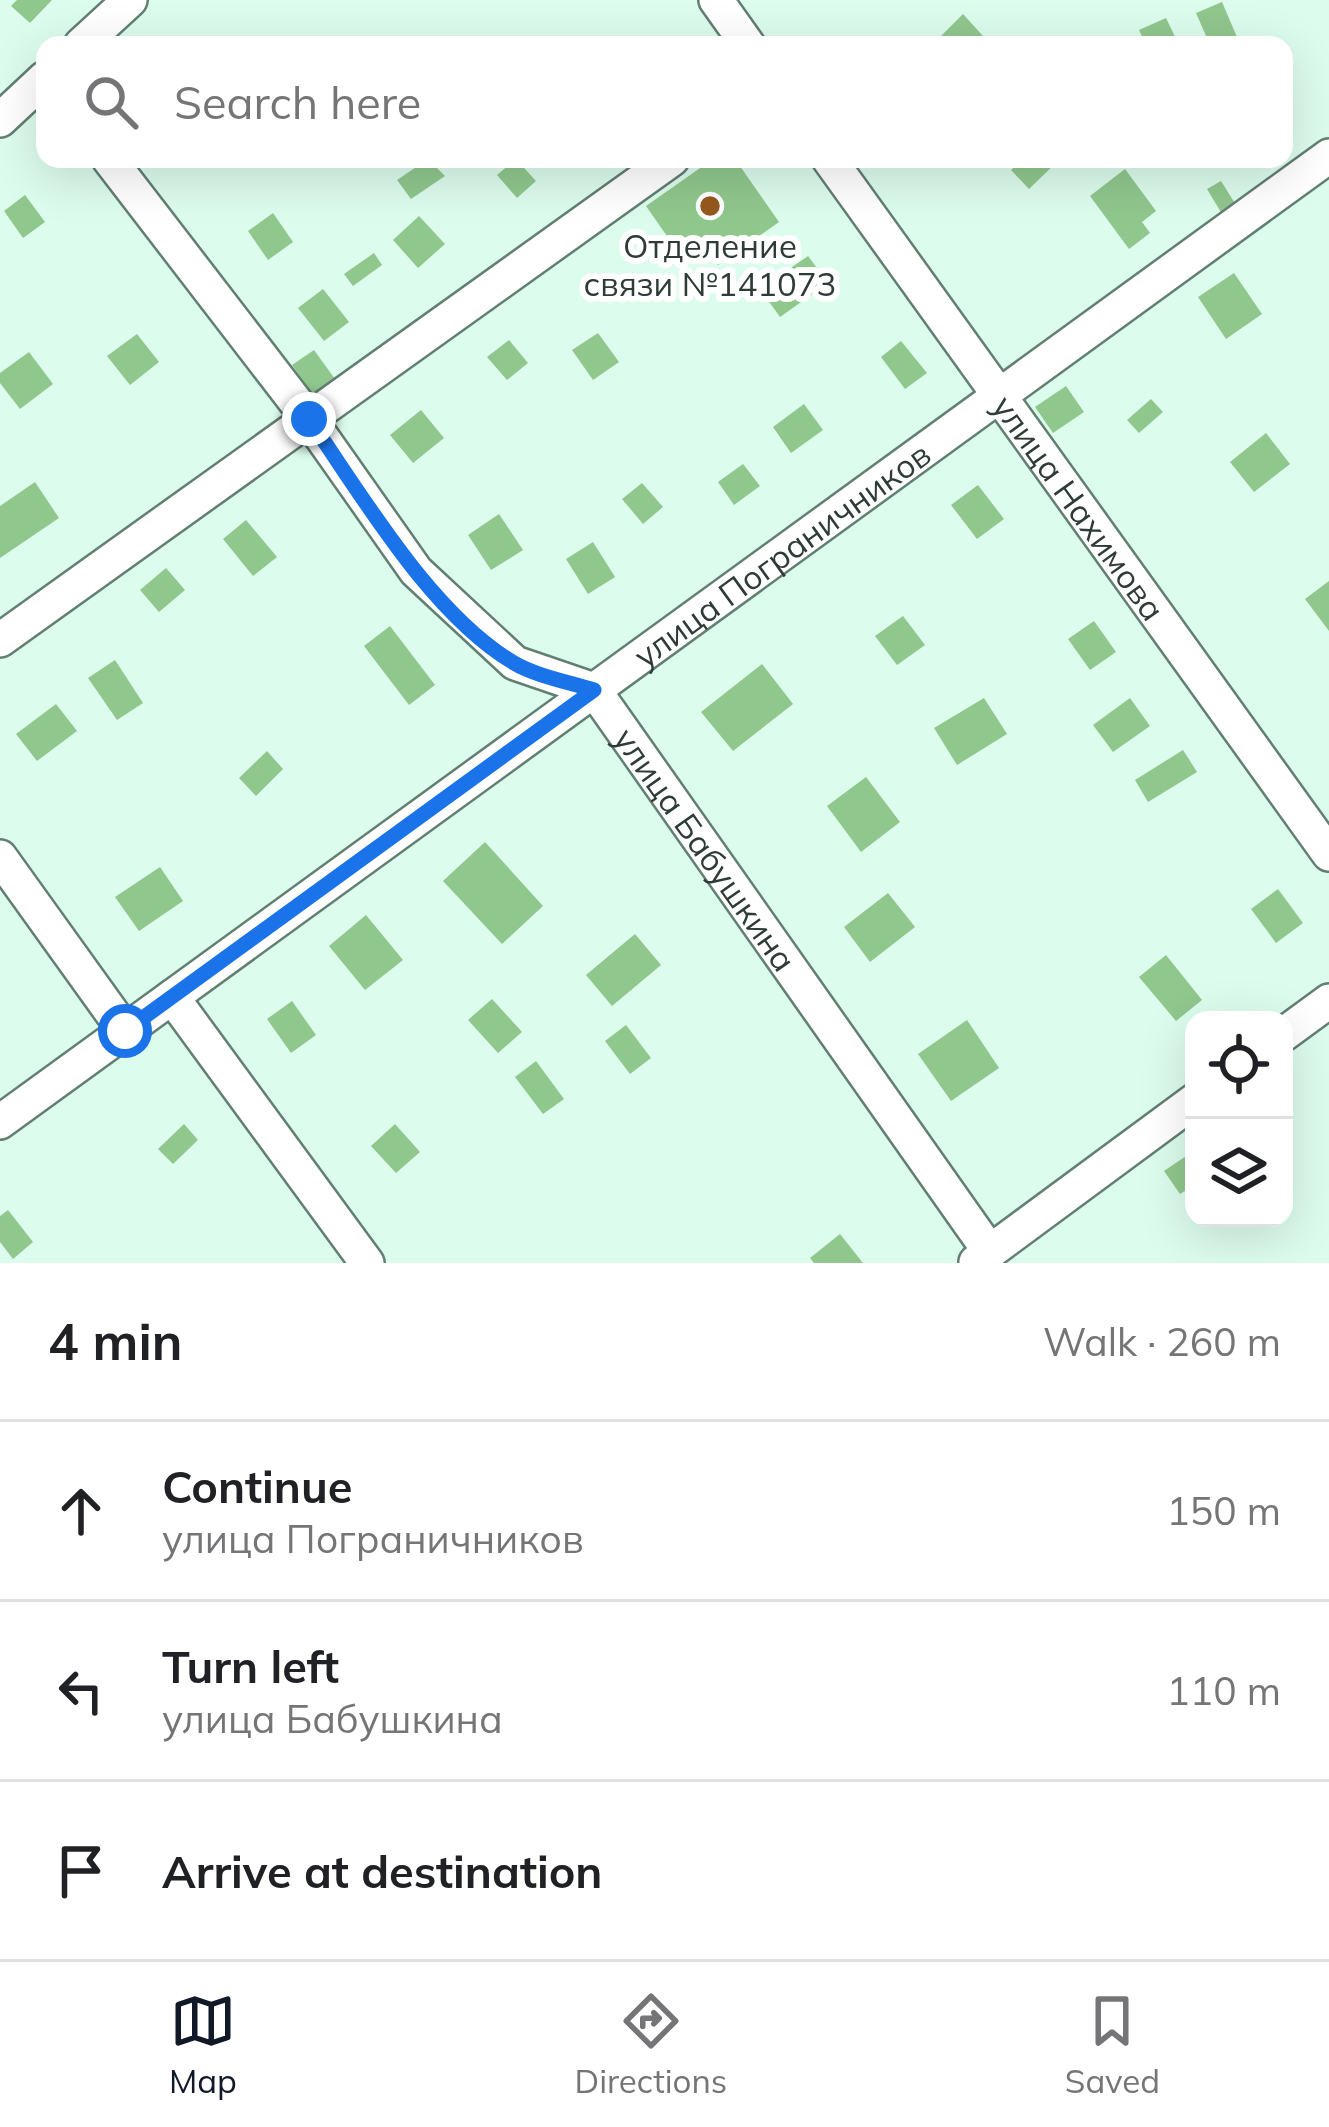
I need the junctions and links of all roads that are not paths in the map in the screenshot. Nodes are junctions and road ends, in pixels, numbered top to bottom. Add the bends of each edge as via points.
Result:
1 (130, 0) edge
2 (716, 0) edge
3 (91, 36) edge
4 (742, 36) edge
5 (36, 86) edge
6 (0, 119) edge
7 (1329, 156) edge
8 (116, 168) edge
9 (659, 168) edge
10 (836, 168) edge
11 (1000, 395) junction
12 (309, 419) junction
13 (0, 640) edge
14 (594, 690) junction
15 (1329, 854) edge
16 (0, 857) edge
17 (172, 997) junction
18 (1329, 1000) edge
19 (1293, 1027) edge
20 (125, 1031) junction
21 (1185, 1107) edge
22 (0, 1122) edge
23 (982, 1257) edge
24 (367, 1263) edge

1 - 3 street
2 - 4 street
5 - 6 street
7 - 11 street, улица Пограничников
8 - 12 street, улица Бабушкина
9 - 12 street
10 - 11 street, улица Нахимова
11 - 14 street, улица Пограничников
11 - 15 street, улица Нахимова
12 - 13 street
12 - 14 street, улица Бабушкина via 454,612 514,664
14 - 17 street, улица Пограничников
14 - 23 street, улица Бабушкина
16 - 20 street
17 - 20 street, улица Пограничников
17 - 24 street
18 - 19 street
20 - 22 street, улица Пограничников
21 - 23 street

